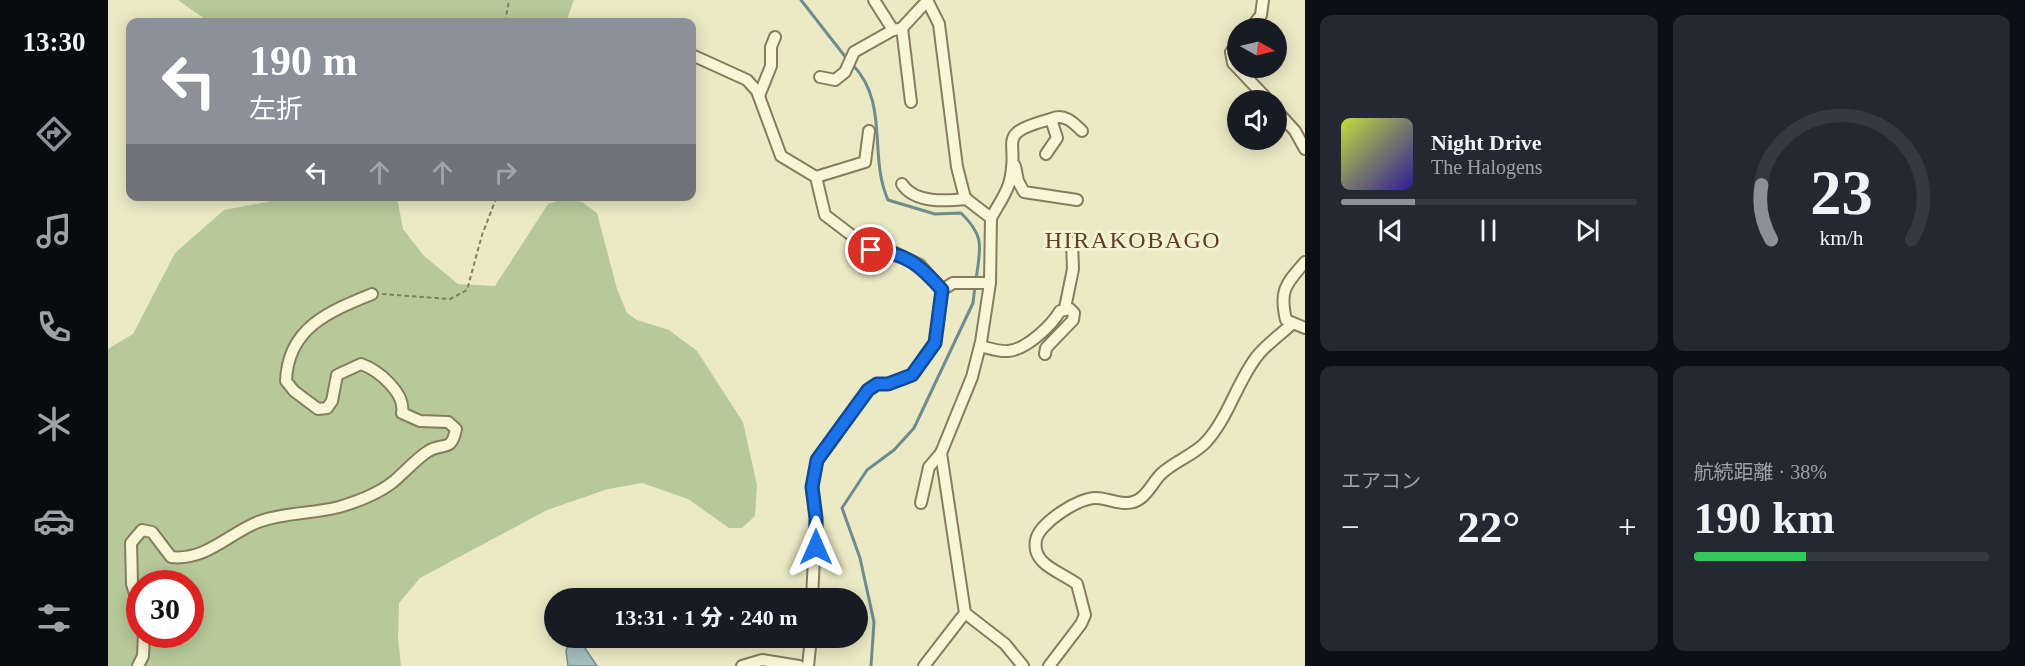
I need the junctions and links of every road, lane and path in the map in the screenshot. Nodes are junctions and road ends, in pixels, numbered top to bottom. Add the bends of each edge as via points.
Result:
1 (509, 0) edge
2 (874, 0) edge
3 (1263, 0) edge
4 (927, 1) edge
5 (506, 18) edge
6 (1259, 18) edge
7 (897, 29) junction
8 (775, 37) dead end
9 (696, 57) edge
10 (820, 77) dead end
11 (1247, 78) edge
12 (1259, 90) edge
13 (759, 96) junction
14 (911, 102) dead end
15 (1051, 119) junction
16 (1287, 122) edge
17 (869, 131) dead end
18 (1082, 131) dead end
19 (1305, 149) edge
20 (1047, 154) dead end
21 (1011, 161) junction
22 (816, 177) junction
23 (902, 184) dead end
24 (967, 199) junction
25 (1077, 200) dead end
26 (496, 201) edge
27 (991, 218) junction
28 (1072, 243) dead end
29 (1305, 261) edge
30 (986, 283) junction
31 (942, 290) junction
32 (372, 294) joint
33 (1065, 308) junction
34 (1292, 324) junction
35 (1305, 328) edge
36 (980, 346) junction
37 (1045, 354) dead end
38 (941, 453) junction
39 (921, 503) dead end
40 (132, 570) edge
41 (812, 588) edge
42 (965, 613) junction
43 (143, 648) edge
44 (810, 648) edge
45 (138, 666) edge
46 (742, 666) edge
47 (799, 666) edge
48 (808, 666) edge
49 (924, 666) edge
50 (1023, 666) edge
51 (1049, 666) edge

1 - 5 path
2 - 7 street
3 - 6 street
4 - 7 street
4 - 24 street via 939,24 957,167
7 - 10 street via 853,54 836,80
7 - 14 street
8 - 13 street via 771,66
9 - 13 street via 747,80
11 - 12 street
13 - 22 street via 781,156
15 - 18 street via 1064,116
15 - 20 street via 1057,138
15 - 21 street via 1021,127 1014,134
16 - 19 street
17 - 22 street via 865,162
21 - 25 street via 1024,192
21 - 27 street via 1010,182
22 - 31 street via 825,216 871,250 893,252 920,265
23 - 24 street via 914,195
24 - 27 street
26 - 32 path via 468,290 450,299
27 - 30 street
28 - 33 street via 1073,269
29 - 34 street via 1282,293 1286,320
30 - 31 street via 953,283
30 - 36 street
31 - 41 street via 935,343 912,375 868,390 817,460 812,487 816,518
32 - 40 street via 334,310 295,342 286,381 318,409 327,408 337,375 361,364 371,367 390,385 404,407 402,413 420,421 448,422 456,429 454,441 449,446 429,450 391,484 371,494 339,507 257,523 187,559 171,557 152,531 142,530 131,543
33 - 36 street via 1050,327 1014,351
33 - 37 street via 1074,313 1073,320 1046,348
34 - 35 street
34 - 51 street via 1258,356 1206,442 1161,474 1143,497 1122,504 1083,499 1041,532 1036,541 1038,554 1044,565 1077,584 1084,615
36 - 38 street via 972,377
38 - 39 street via 929,467
38 - 42 street
42 - 49 street
42 - 50 street via 1005,644
43 - 45 street
44 - 48 street
46 - 47 street via 762,660

